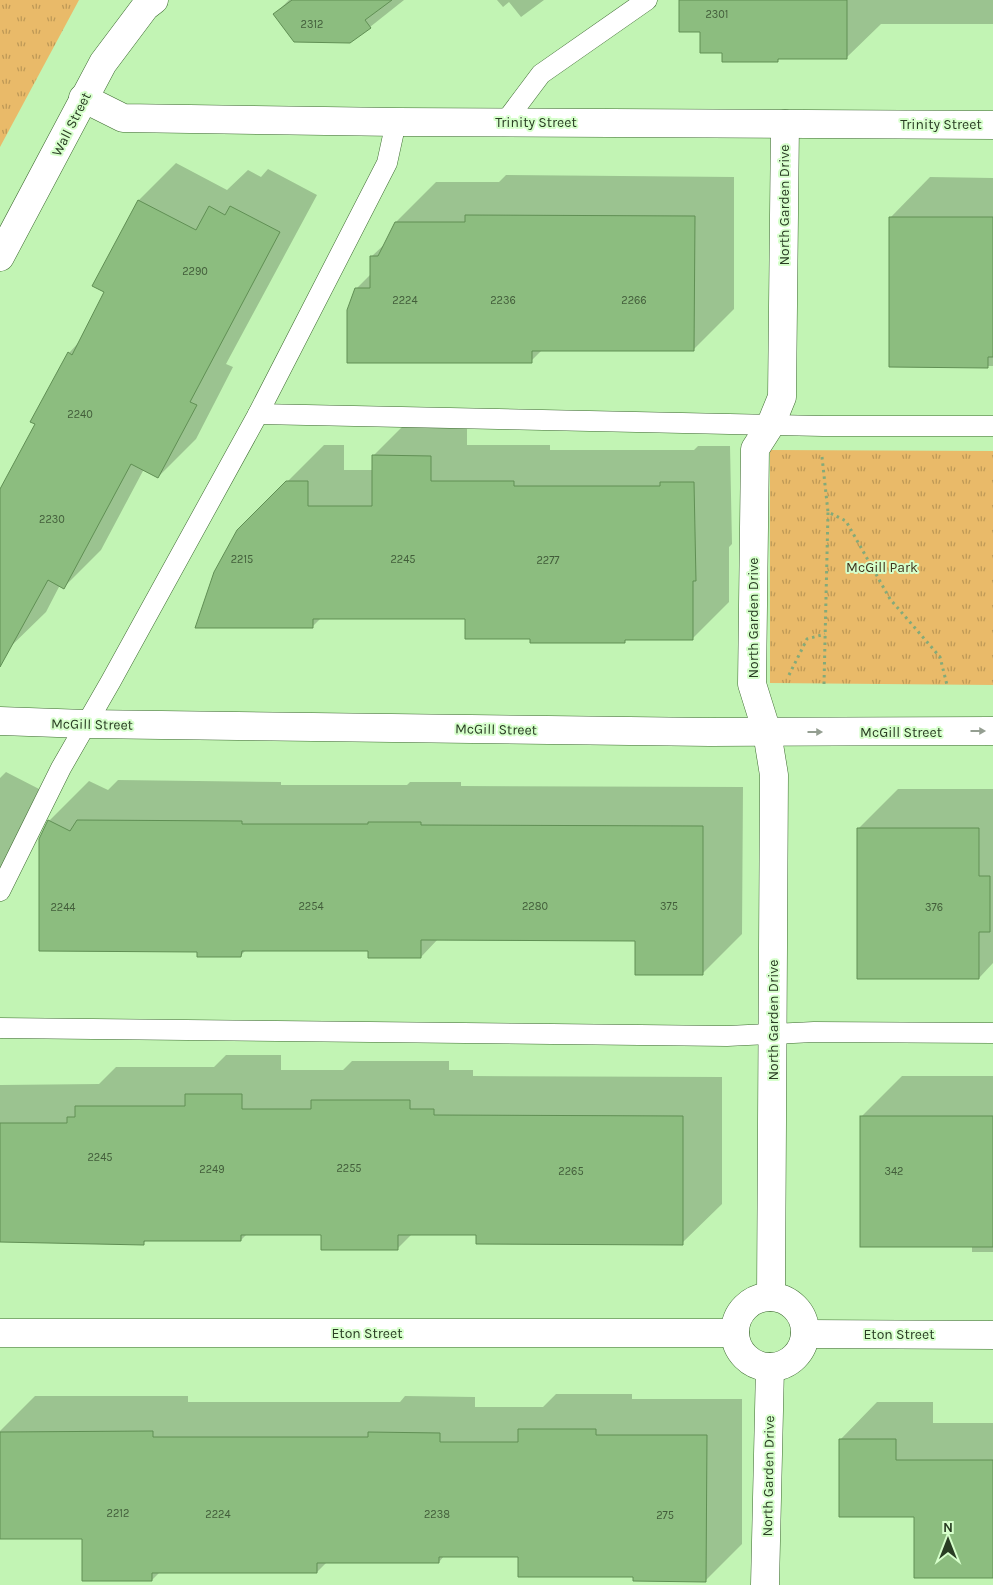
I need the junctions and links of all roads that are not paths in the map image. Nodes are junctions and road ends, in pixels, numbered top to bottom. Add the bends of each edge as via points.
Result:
1 (154, 0) edge
2 (647, 0) edge
3 (83, 98) junction
4 (396, 122) junction
5 (505, 122) junction
6 (784, 124) junction
7 (993, 125) edge
8 (0, 257) edge
9 (258, 414) junction
10 (771, 424) junction
11 (993, 426) edge
12 (0, 721) edge
13 (86, 724) junction
14 (993, 731) edge
15 (766, 732) junction
16 (0, 891) edge
17 (0, 1028) edge
18 (993, 1033) edge
19 (774, 1034) junction
20 (771, 1297) junction
21 (0, 1333) edge
22 (735, 1333) junction
23 (805, 1334) junction
24 (993, 1334) edge
25 (770, 1368) junction
26 (765, 1585) edge

1 - 3 street, Wall Street via 145,7 103,63
2 - 5 lane via 541,74
3 - 4 street, Trinity Street via 123,118
3 - 8 street, Wall Street
4 - 5 street, Trinity Street
4 - 9 lane via 387,163
5 - 6 street, Trinity Street
6 - 7 street, Trinity Street
6 - 10 street, North Garden Drive via 782,397
9 - 10 lane
9 - 13 lane
10 - 11 lane
10 - 15 street, North Garden Drive via 755,449 752,684
12 - 13 street, McGill Street
13 - 15 street, McGill Street
13 - 16 lane
15 -> 14 street, McGill Street
15 - 19 street, North Garden Drive via 774,775
17 - 19 lane
18 - 19 lane
19 - 20 street, North Garden Drive
20 - 22 street via 749,1304 736,1322
20 - 23 street via 792,1305 800,1313
21 - 22 street, Eton Street
22 - 25 street via 742,1353 750,1361
23 - 24 street, Eton Street
23 - 25 street via 803,1345 794,1358
25 - 26 street, North Garden Drive

